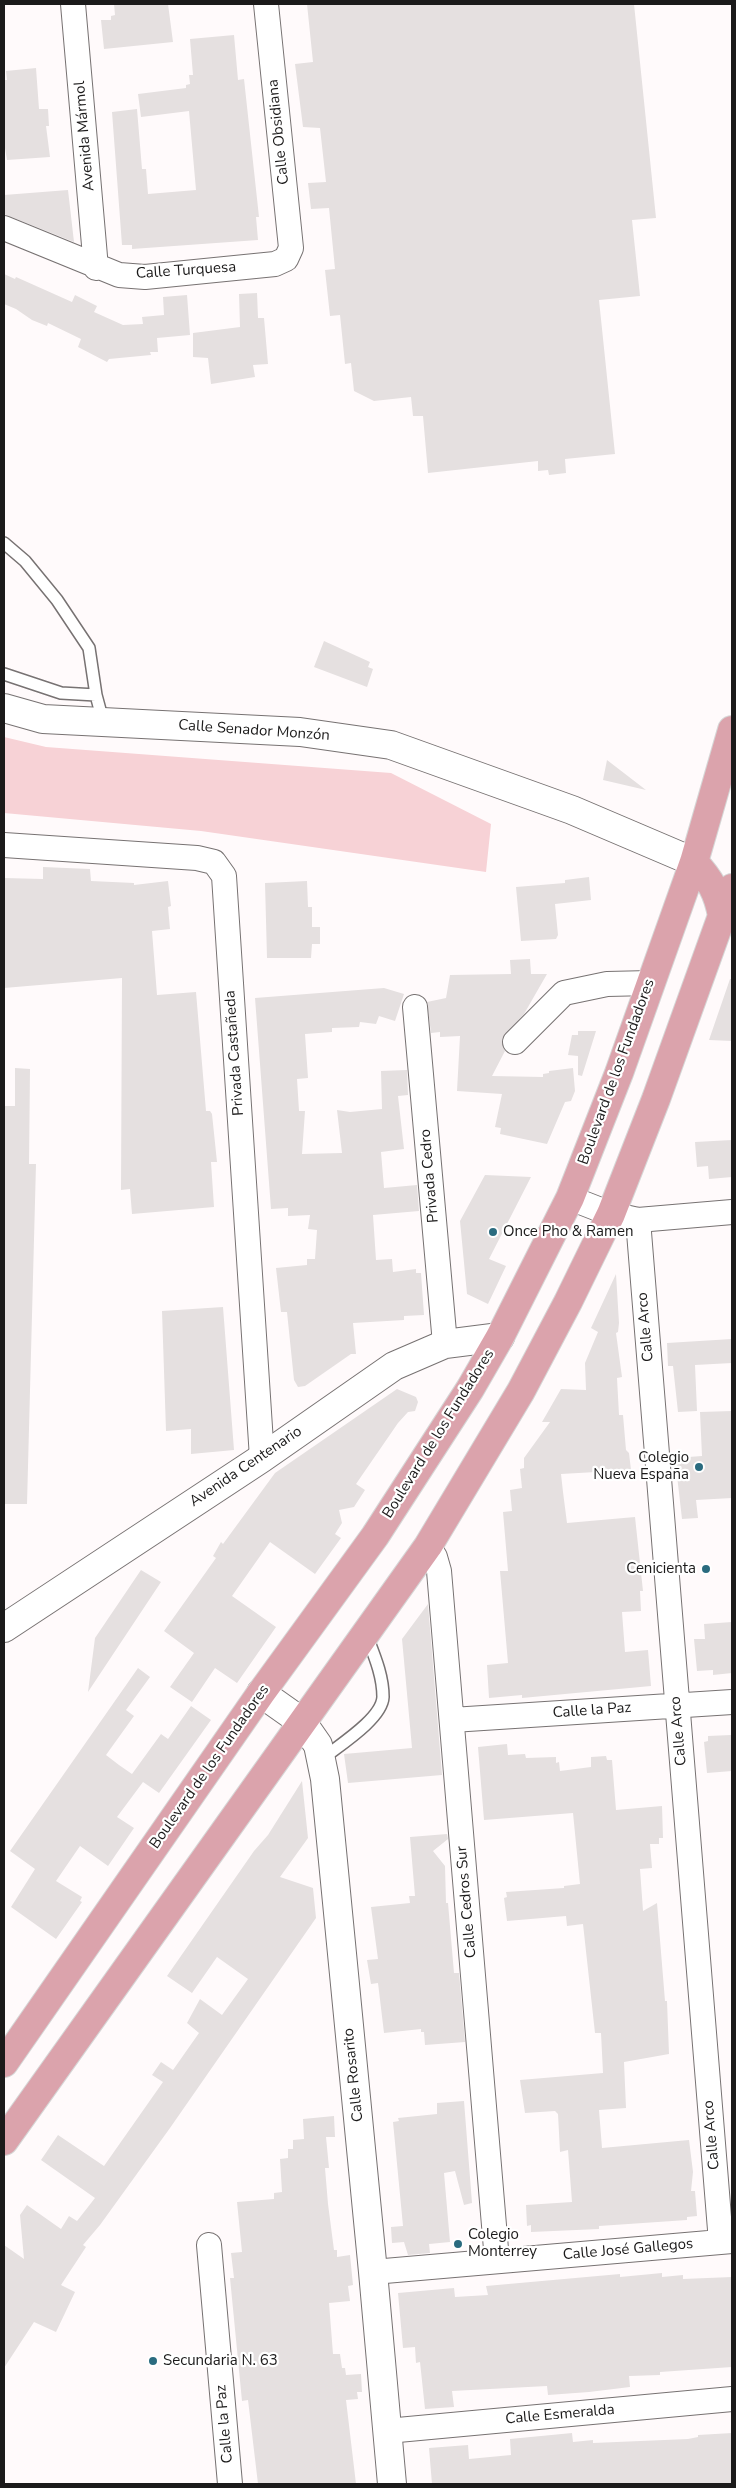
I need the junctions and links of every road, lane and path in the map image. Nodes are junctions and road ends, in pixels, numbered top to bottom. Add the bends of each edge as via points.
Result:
1 (73, 4) edge
2 (266, 4) edge
3 (4, 228) edge
4 (286, 259) joint
5 (96, 268) junction
6 (4, 543) edge
7 (4, 674) edge
8 (96, 695) junction
9 (4, 708) edge
10 (104, 723) junction
11 (732, 730) edge
12 (4, 846) edge
13 (694, 862) junction
14 (732, 888) edge
15 (722, 916) junction
16 (650, 983) junction
17 (415, 1007) dead end
18 (515, 1042) dead end
19 (570, 1198) junction
20 (732, 1212) edge
21 (611, 1214) junction
22 (638, 1220) junction
23 (500, 1337) junction
24 (444, 1344) junction
25 (262, 1458) junction
26 (428, 1546) junction
27 (4, 1628) edge
28 (366, 1634) junction
29 (261, 1693) junction
30 (732, 1702) edge
31 (676, 1706) junction
32 (452, 1720) junction
33 (302, 1722) junction
34 (321, 1760) junction
35 (4, 2063) edge
36 (4, 2141) edge
37 (727, 2241) edge
38 (209, 2245) dead end
39 (498, 2261) junction
40 (373, 2272) junction
41 (732, 2399) edge
42 (387, 2431) junction
43 (230, 2484) edge
44 (392, 2484) edge

1 - 5 street, Avenida Mármol
2 - 4 street, Calle Obsidiana via 291,248
3 - 5 street, Calle Turquesa
4 - 5 street, Calle Turquesa via 275,264 145,277 119,275
6 - 8 lane via 25,561 51,592 89,648
7 - 8 lane via 61,693
8 - 10 lane
9 - 10 street, Calle Senador Monzón via 43,719
10 - 13 street, Calle Senador Monzón via 300,732 391,745 572,810
11 - 13 main road, Boulevard de los Fundadores
12 - 25 street, Privada Castañeda via 197,858 214,862 224,876
13 - 15 main road via 718,894
13 - 16 main road, Boulevard de los Fundadores
14 - 15 main road
15 - 21 main road
16 - 18 street via 607,984 564,993
16 - 19 main road, Boulevard de los Fundadores
17 - 24 street, Privada Cedro
19 - 21 street
19 - 23 main road, Boulevard de los Fundadores
20 - 22 street
21 - 22 street
21 - 26 main road via 521,1391
22 - 31 street, Calle Arco
23 - 24 street, Avenida Centenario
23 - 29 main road, Boulevard de los Fundadores via 375,1536
24 - 25 street, Avenida Centenario via 394,1366
25 - 27 street, Avenida Centenario
26 - 28 main road
26 - 32 street, Calle Cedros Sur via 439,1571
28 - 33 main road
28 - 34 lane via 380,1670 383,1699 370,1721
29 - 33 street, Calle Rosarito
29 - 35 main road, Boulevard de los Fundadores
30 - 31 street, Calle la Paz
31 - 32 street, Calle la Paz
31 - 37 street, Calle Arco
32 - 39 street, Calle Cedros Sur
33 - 34 street, Calle Rosarito via 318,1745
33 - 36 main road
34 - 40 street, Calle Rosarito
37 - 39 street, Calle José Gallegos
38 - 43 street, Calle la Paz
39 - 40 street, Calle José Gallegos
40 - 42 street, Calle Rosarito
41 - 42 street, Calle Esmeralda
42 - 44 street, Calle Rosarito

